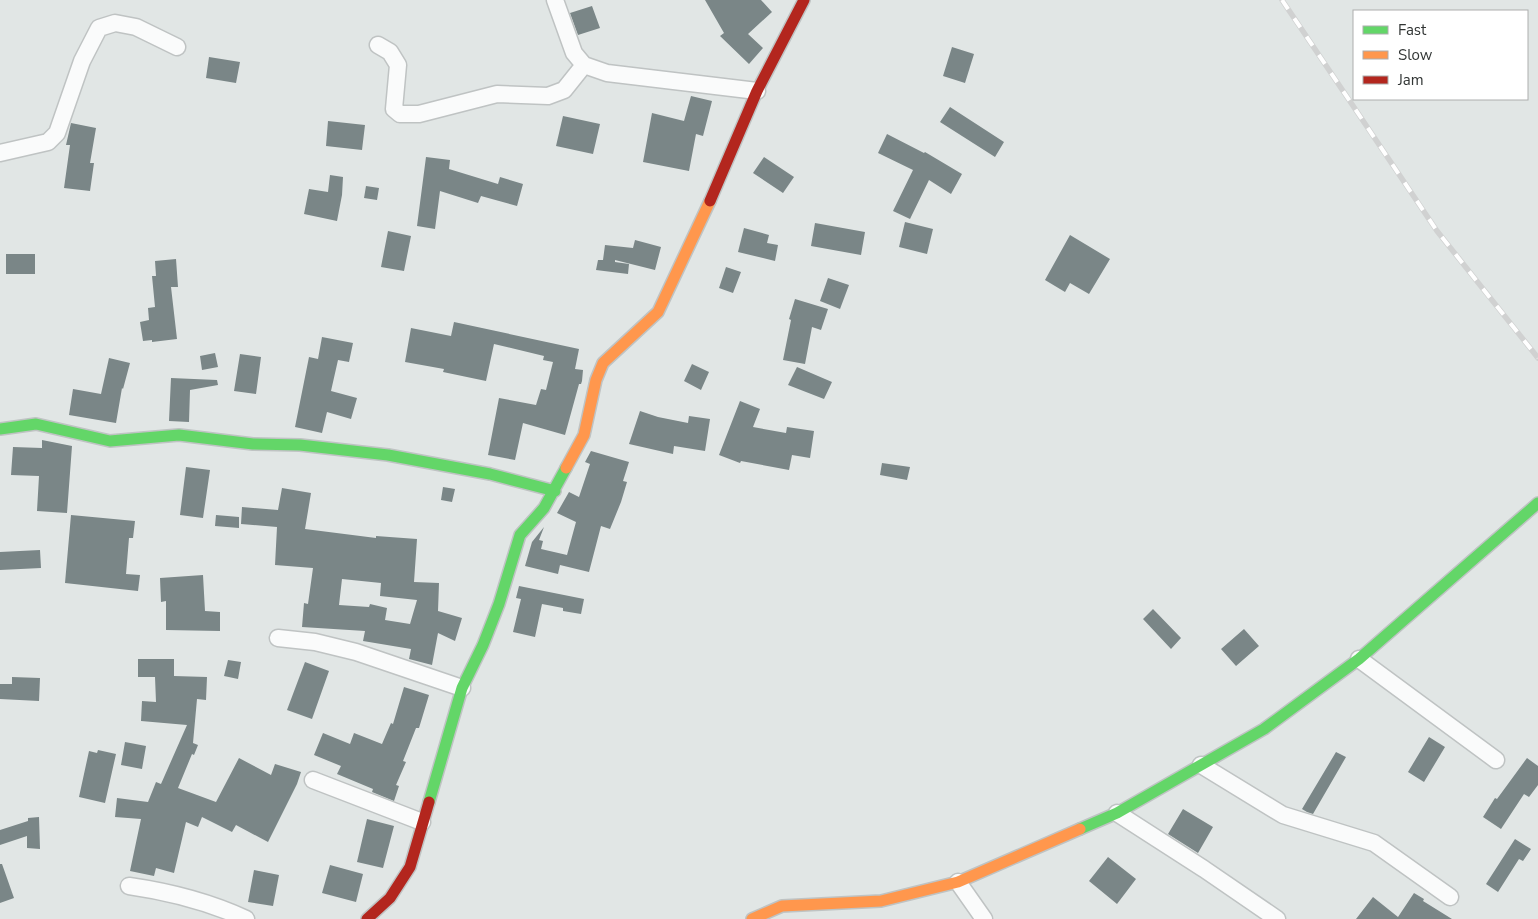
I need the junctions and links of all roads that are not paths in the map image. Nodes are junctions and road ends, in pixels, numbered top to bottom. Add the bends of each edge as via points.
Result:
1 (555, 0) edge
2 (804, 0) edge
3 (378, 45) dead end
4 (177, 47) dead end
5 (584, 65) junction
6 (757, 91) junction
7 (0, 153) edge
8 (0, 429) edge
9 (555, 490) junction
10 (1538, 503) edge
11 (278, 638) dead end
12 (1359, 659) junction
13 (462, 688) junction
14 (1496, 760) dead end
15 (1201, 765) junction
16 (313, 780) dead end
17 (1117, 813) junction
18 (422, 822) junction
19 (958, 882) junction
20 (129, 886) dead end
21 (1450, 897) dead end
22 (246, 919) edge
23 (367, 919) edge
24 (752, 919) edge
25 (984, 919) edge
26 (1277, 919) edge

1 - 5 street via 574,53
2 - 6 street
3 - 5 street via 390,52 398,66 394,109 400,114 420,114 497,94 548,96 564,90
4 - 7 street via 136,27 115,23 99,28 82,61 56,133 48,142
5 - 6 street via 607,73
6 - 9 street via 658,312 603,363 584,435
8 - 9 street via 36,424 110,441 179,435 253,444 300,444 397,457
9 - 13 street via 520,535 499,604
10 - 12 street
11 - 13 street via 315,642 356,652
12 - 14 street
12 - 15 street via 1264,729
13 - 18 street
15 - 17 street
15 - 21 street via 1283,815 1374,843
16 - 18 street
17 - 19 street
17 - 26 street
18 - 23 street via 410,867 390,898
19 - 24 street via 881,901 782,906
19 - 25 street
20 - 22 street via 171,892

